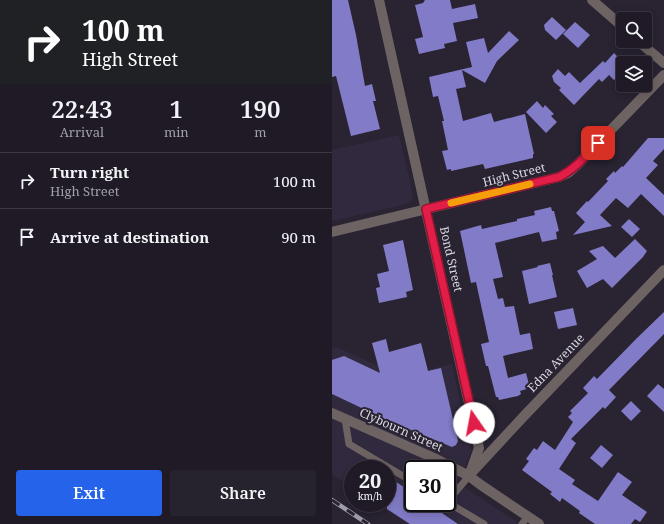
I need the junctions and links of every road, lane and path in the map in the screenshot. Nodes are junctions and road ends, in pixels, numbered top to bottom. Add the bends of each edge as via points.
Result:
1 (380, 0) edge
2 (592, 0) edge
3 (616, 21) edge
4 (646, 48) edge
5 (664, 64) edge
6 (664, 75) edge
7 (426, 209) junction
8 (332, 232) edge
9 (664, 270) edge
10 (332, 413) edge
11 (345, 419) junction
12 (469, 476) junction
13 (404, 477) edge
14 (456, 491) edge
15 (456, 507) edge
16 (525, 520) edge
17 (484, 524) edge
18 (539, 524) edge

1 - 7 street, Bond Street
2 - 3 street
4 - 5 street
6 - 7 street, High Street via 568,173
7 - 8 street, High Street
7 - 12 street, Bond Street via 479,448
9 - 12 street, Edna Avenue
10 - 11 street, Clybourn Street
11 - 12 street, Clybourn Street
11 - 13 lane via 349,444
12 - 14 lane
12 - 16 street, Clybourn Street
15 - 17 lane
16 - 18 street, Clybourn Street

